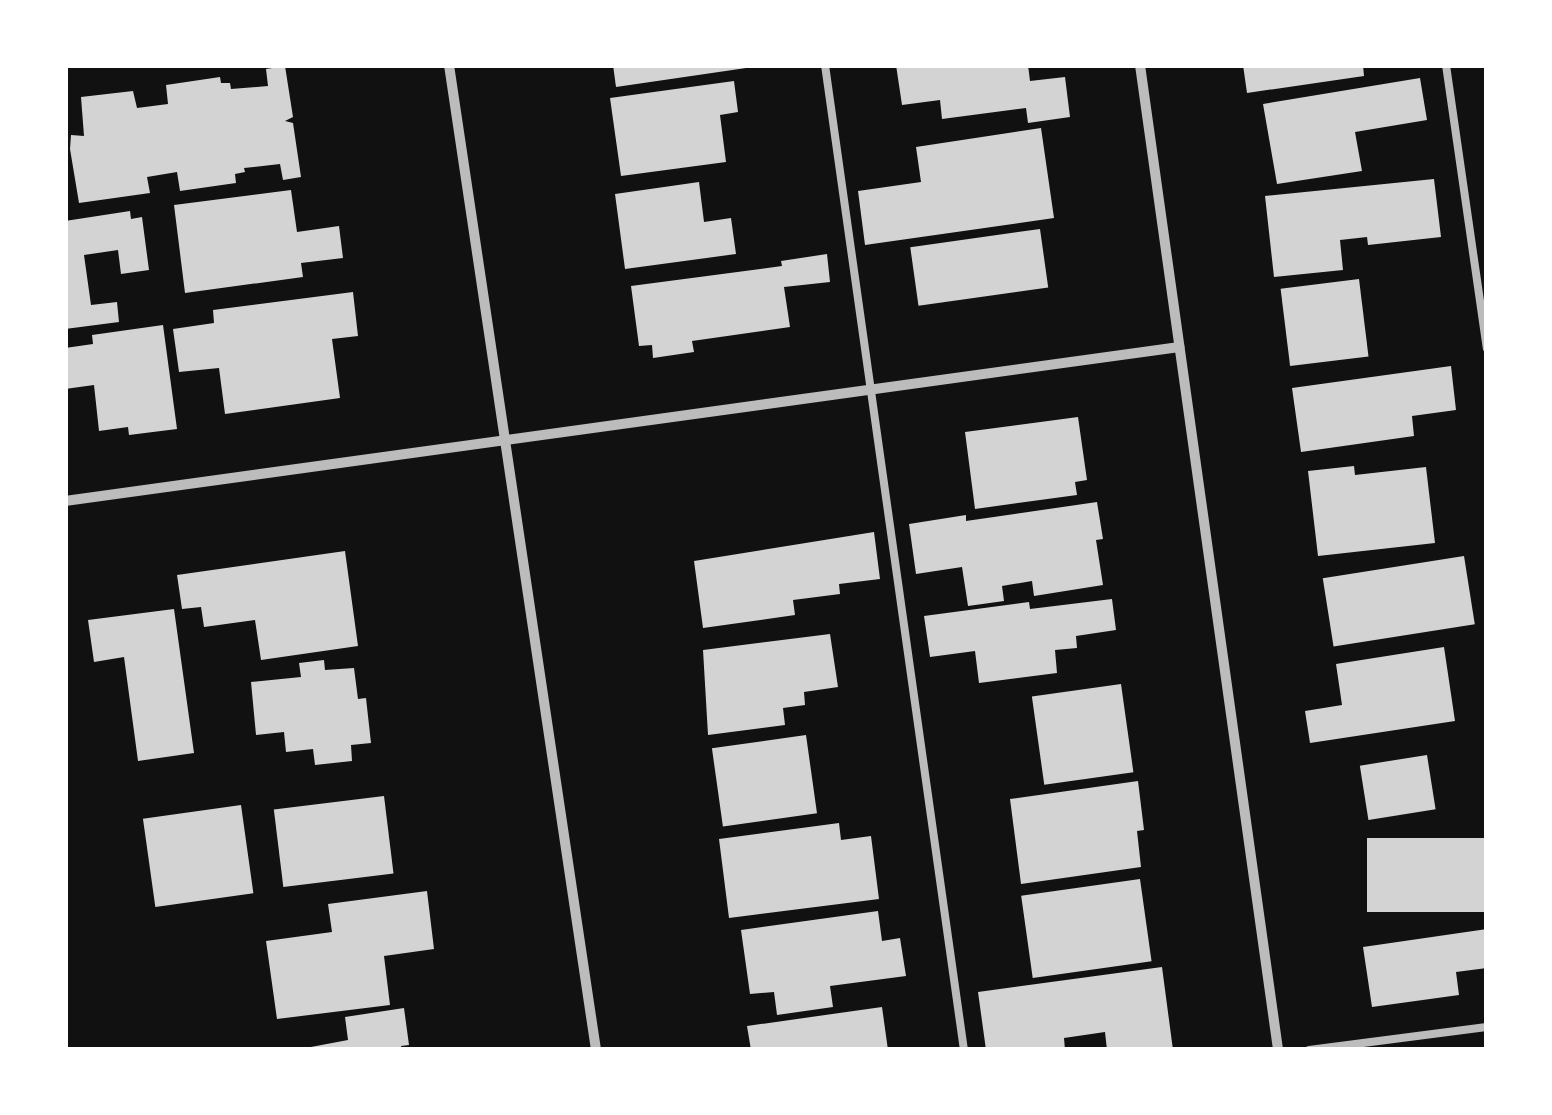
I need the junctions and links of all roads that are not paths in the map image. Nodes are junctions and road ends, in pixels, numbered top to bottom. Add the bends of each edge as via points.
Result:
1 (449, 65) edge
2 (825, 65) edge
3 (1140, 65) edge
4 (1446, 65) edge
5 (1179, 346) junction
6 (1487, 348) edge
7 (870, 389) junction
8 (502, 440) junction
9 (65, 501) edge
10 (1487, 1027) edge
11 (596, 1050) edge
12 (964, 1050) edge
13 (1278, 1050) edge
14 (1309, 1050) edge

1 - 8 street
2 - 7 lane
3 - 5 street
4 - 6 lane
5 - 7 street
5 - 13 street
7 - 8 street
7 - 12 lane
8 - 9 street
8 - 11 street
10 - 14 lane

